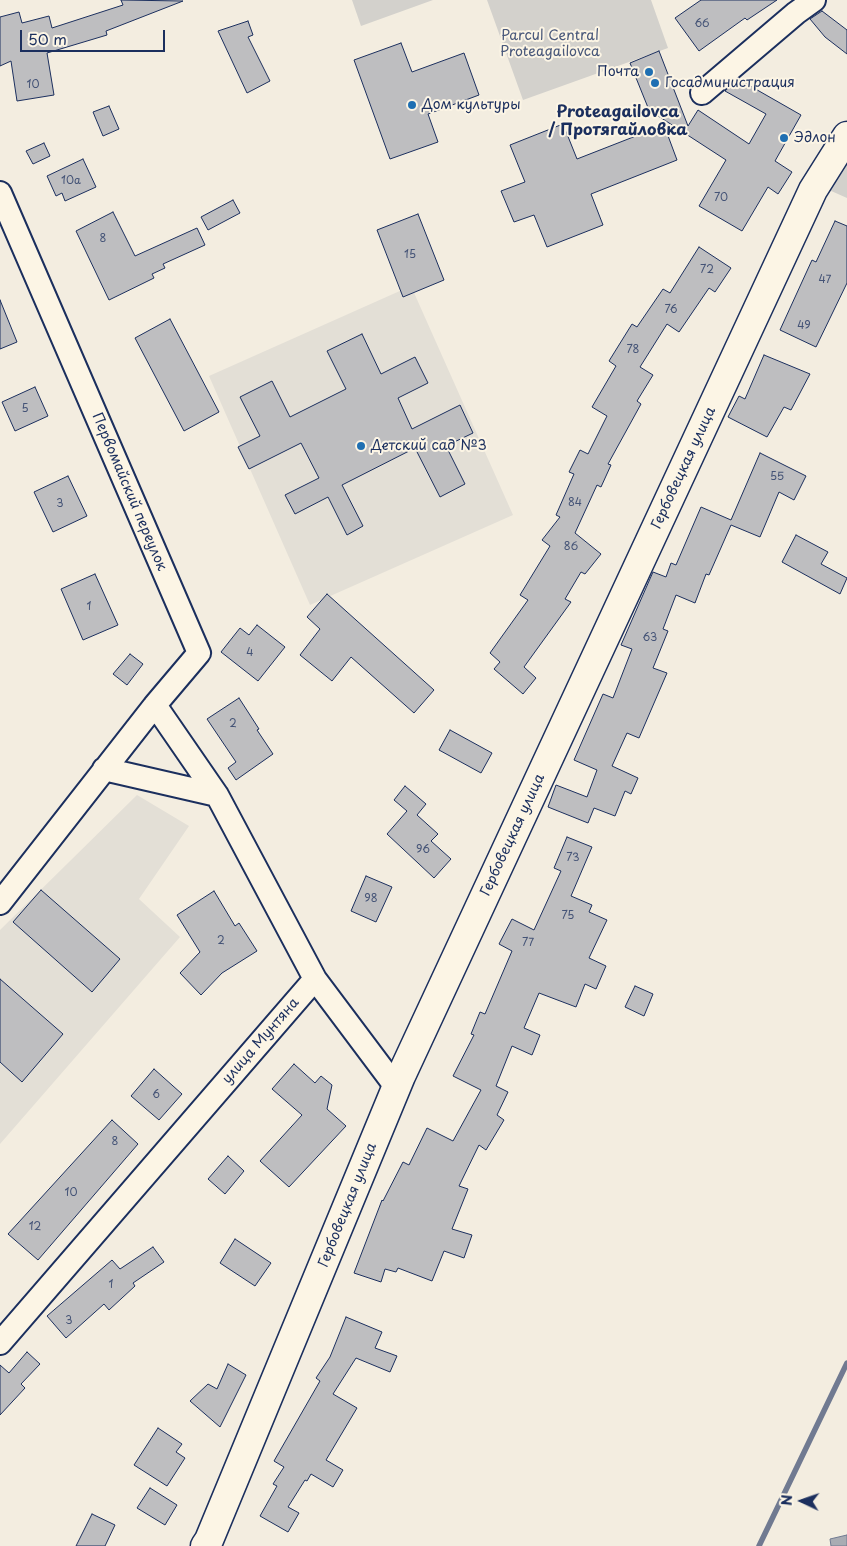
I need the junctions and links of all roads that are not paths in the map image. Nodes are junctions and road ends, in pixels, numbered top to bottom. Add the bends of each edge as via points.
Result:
1 (814, 0) edge
2 (702, 93) dead end
3 (847, 136) edge
4 (0, 194) edge
5 (155, 705) junction
6 (104, 769) junction
7 (217, 795) junction
8 (0, 903) edge
9 (314, 979) junction
10 (396, 1087) junction
11 (0, 1343) edge
12 (209, 1544) edge

1 - 2 street
3 - 10 street, Гербовецкая улица via 813,190
4 - 5 street, Первомайский переулок via 199,653
5 - 6 street, Первомайский переулок
5 - 7 street
6 - 7 street
6 - 8 street, Первомайский переулок
7 - 9 street
9 - 10 street
9 - 11 street, улица Мунтяна
10 - 12 street, Гербовецкая улица

